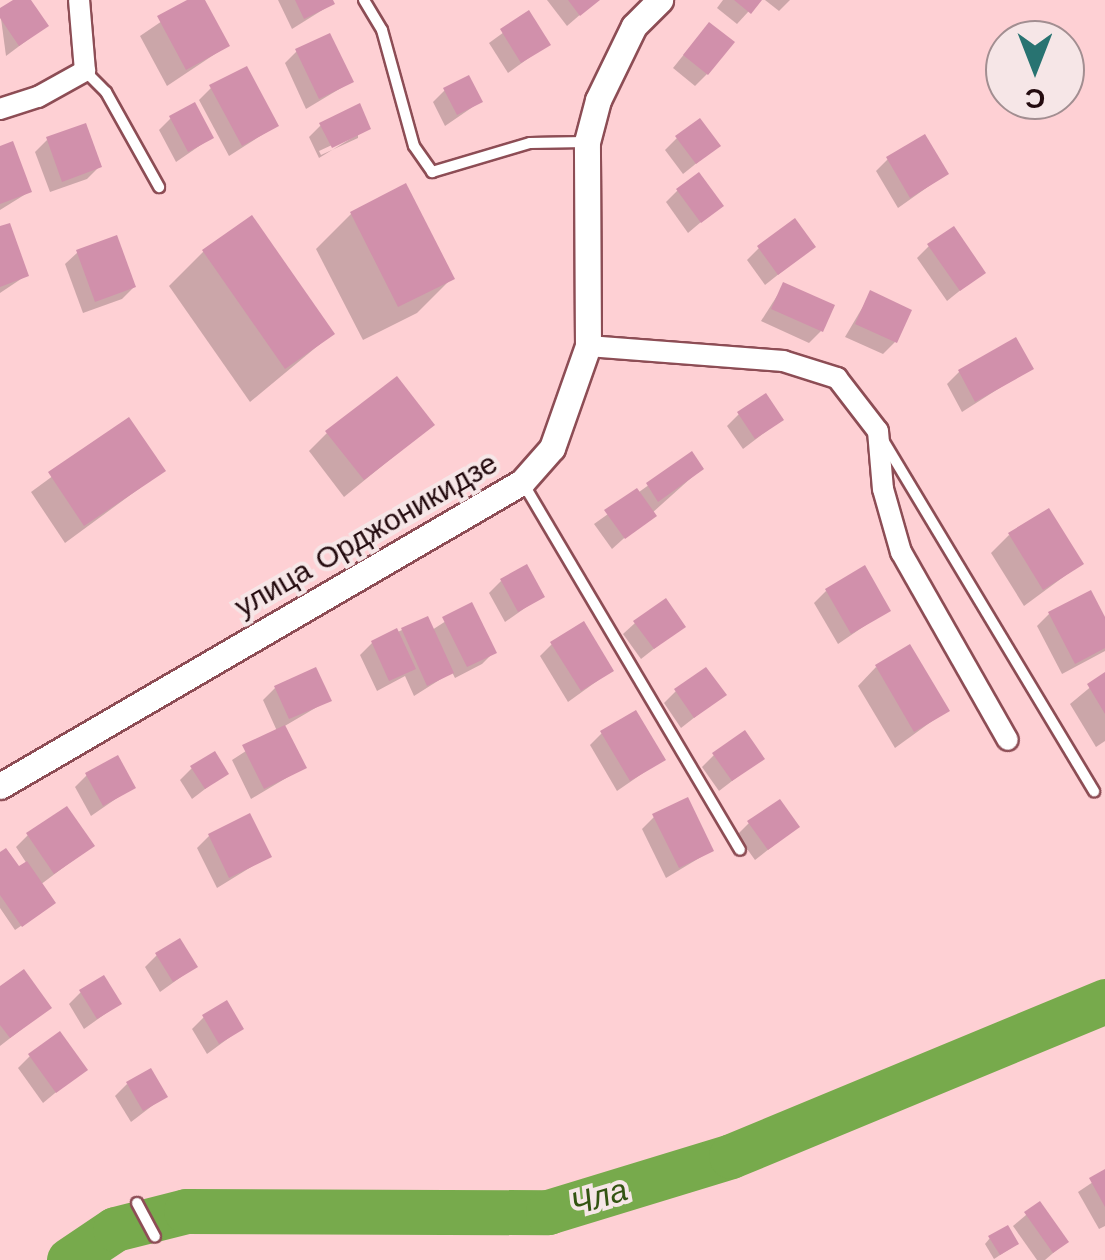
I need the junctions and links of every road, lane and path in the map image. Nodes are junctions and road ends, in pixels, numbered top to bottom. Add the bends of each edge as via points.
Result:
1 (79, 0) edge
2 (364, 0) edge
3 (660, 0) edge
4 (85, 71) junction
5 (0, 109) edge
6 (587, 142) junction
7 (159, 187) dead end
8 (588, 346) junction
9 (878, 430) junction
10 (522, 482) junction
11 (1008, 740) dead end
12 (0, 786) edge
13 (1094, 790) dead end
14 (740, 850) dead end
15 (137, 1203) dead end
16 (156, 1237) dead end

1 - 4 street
2 - 6 lane via 382,30 414,146 432,172 530,144
3 - 6 street, улица Орджоникидзе via 634,26 598,100
4 - 5 street via 38,98
4 - 7 lane via 106,92
6 - 8 street, улица Орджоникидзе
8 - 9 street via 783,361 837,378
8 - 10 street, улица Орджоникидзе via 552,448
9 - 11 street via 883,489 901,552
9 - 13 lane
10 - 12 street, улица Орджоникидзе
10 - 14 lane
15 - 16 lane

